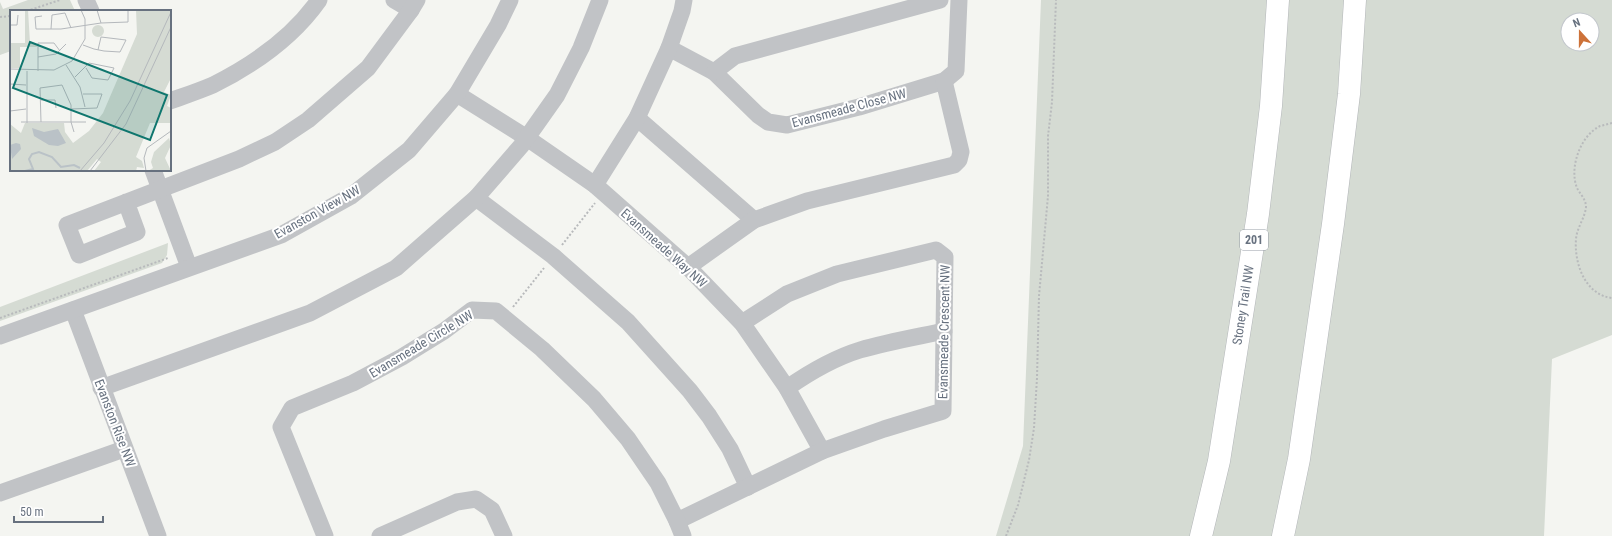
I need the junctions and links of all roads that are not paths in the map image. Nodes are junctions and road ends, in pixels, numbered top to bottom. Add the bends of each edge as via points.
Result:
1 (86, 0) edge
2 (319, 0) edge
3 (394, 0) edge
4 (510, 0) edge
5 (600, 0) edge
6 (684, 0) edge
7 (940, 0) edge
8 (959, 0) edge
9 (1278, 0) edge
10 (1355, 0) edge
11 (414, 5) edge
12 (91, 10) edge
13 (669, 48) junction
14 (714, 72) junction
15 (944, 81) junction
16 (456, 94) junction
17 (171, 101) edge
18 (637, 118) junction
19 (527, 138) junction
20 (153, 171) edge
21 (599, 189) junction
22 (160, 190) junction
23 (476, 198) junction
24 (126, 202) dead end
25 (754, 220) junction
26 (189, 267) junction
27 (688, 267) junction
28 (73, 310) junction
29 (742, 323) junction
30 (944, 331) junction
31 (0, 336) edge
32 (101, 388) junction
33 (787, 388) junction
34 (124, 449) junction
35 (822, 451) junction
36 (1215, 477) junction
37 (748, 487) junction
38 (0, 493) edge
39 (1288, 512) junction
40 (680, 529) edge
41 (158, 536) edge
42 (325, 536) edge
43 (380, 536) edge
44 (504, 536) edge
45 (1196, 536) edge
46 (1201, 536) edge
47 (1283, 536) edge
48 (1287, 536) edge

1 - 12 street
2 - 17 street via 295,28 257,60 212,85
3 - 11 street
4 - 16 street, Evanston View NW via 498,25
5 - 19 street via 581,48 556,95
6 - 13 street
7 - 14 street via 735,56
8 - 15 street via 956,71
9 - 36 highway, Stoney Trail NW / 201 via 1258,214
10 - 39 highway via 1349,94 1334,224 1299,459
11 - 22 street via 368,68 308,120 263,148
13 - 14 street, Evansmeade Close NW
13 - 18 street
14 - 15 street, Evansmeade Close NW via 758,115 768,122 787,125
15 - 25 street via 961,152 959,160 954,164 807,201
16 - 19 street, Evansmeade Way NW
16 - 26 street, Evanston View NW via 409,150 351,196 281,235
18 - 21 street
18 - 25 street
19 - 21 street, Evansmeade Way NW
19 - 23 street
20 - 22 street
21 - 27 street, Evansmeade Way NW
22 - 24 street
22 - 26 street
23 - 32 street via 396,268 310,313
23 - 37 street via 553,256 628,322 690,390 709,416 730,449
25 - 27 street
26 - 28 street, Evanston View NW
27 - 29 street, Evansmeade Way NW
28 - 31 street, Evanston View NW
28 - 32 street, Evanston Rise NW
29 - 30 street, Evansmeade Crescent NW via 787,294 836,274 936,250 946,257
29 - 33 street, Evansmeade Way NW
30 - 33 street via 854,352 811,372
30 - 35 street, Evansmeade Crescent NW via 944,411
32 - 34 street, Evanston Rise NW
33 - 35 street, Evansmeade Way NW
34 - 38 street
34 - 41 street, Evanston Rise NW
35 - 37 street, Evansmeade Crescent NW
36 - 45 highway
36 - 46 highway, Stoney Trail NW / 201
37 - 40 street, Evansmeade Crescent NW
39 - 47 highway
39 - 48 highway
40 - 42 street, Evansmeade Circle NW via 658,483 628,439 594,399 542,349 496,311 472,310 402,357 353,383 292,408 281,427
43 - 44 street via 457,502 476,499 492,510

